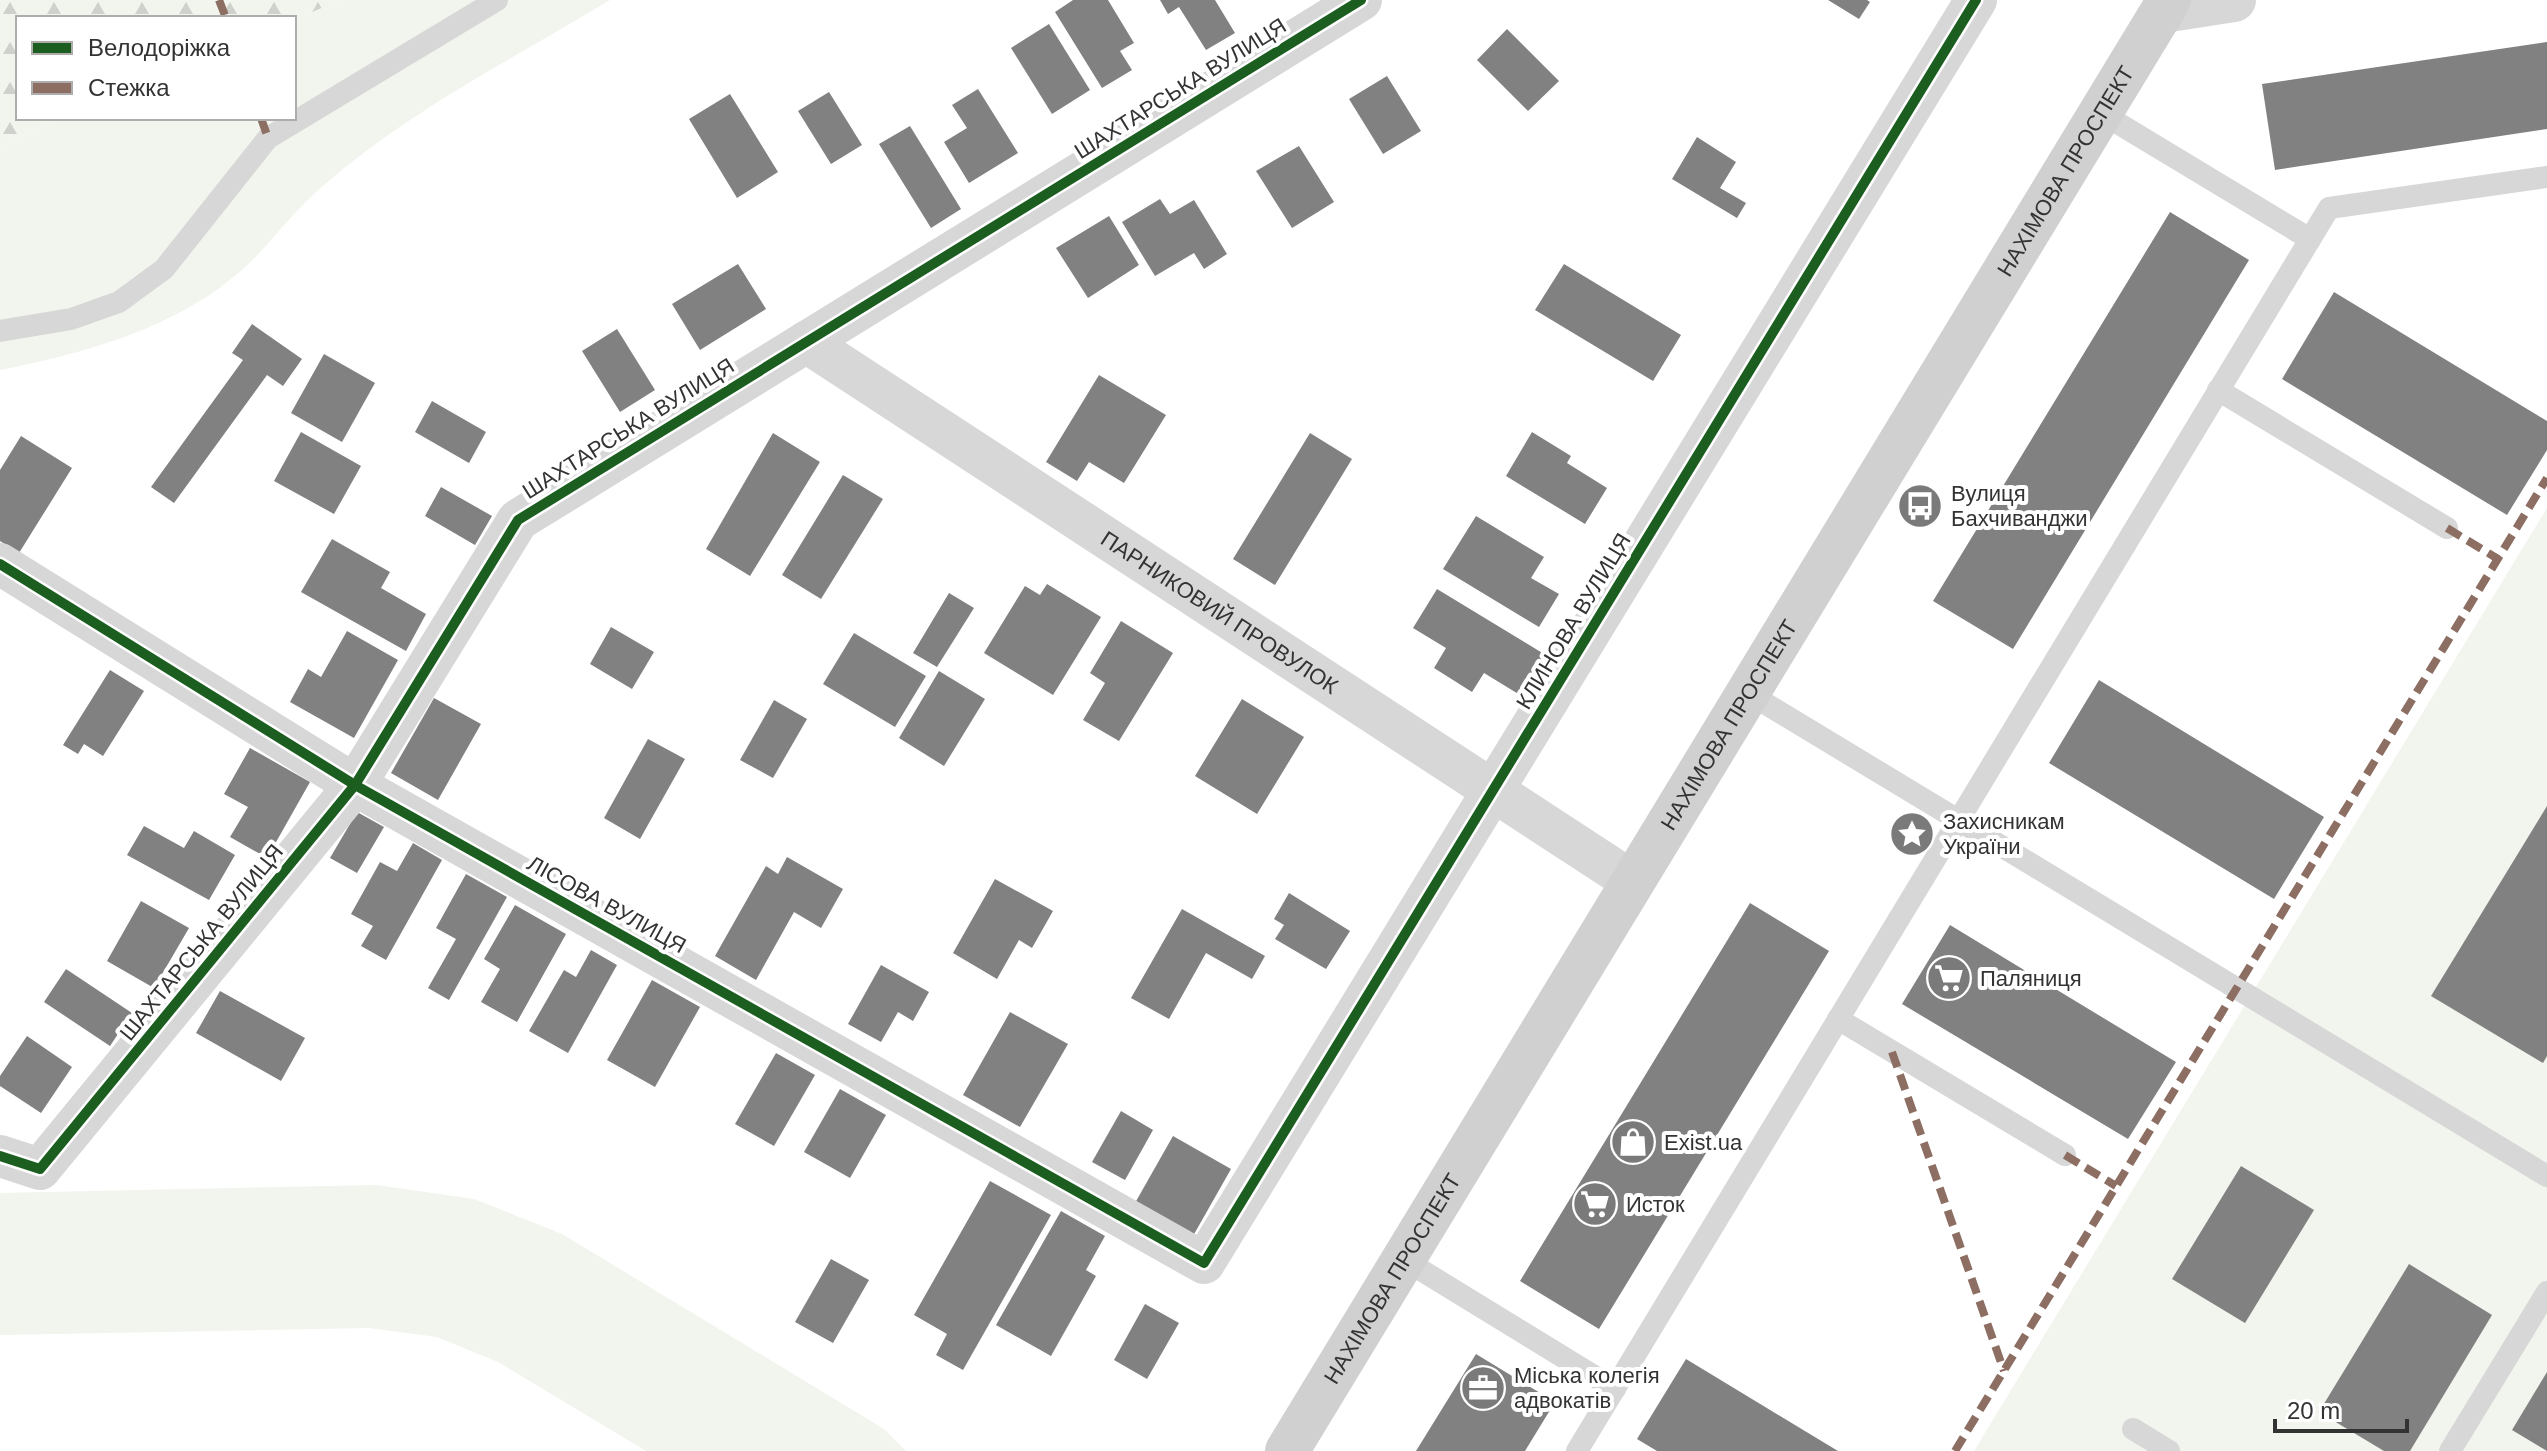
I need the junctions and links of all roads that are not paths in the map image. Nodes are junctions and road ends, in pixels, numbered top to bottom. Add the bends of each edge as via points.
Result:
1 (497, 0) edge
2 (1361, 0) edge
3 (1976, 0) edge
4 (2234, 0) edge
5 (2166, 5) edge
6 (2101, 113) junction
7 (2547, 177) edge
8 (2310, 239) junction
9 (0, 331) edge
10 (806, 342) junction
11 (2218, 390) junction
12 (2447, 528) dead end
13 (0, 564) edge
14 (1748, 693) junction
15 (355, 785) junction
16 (1493, 791) junction
17 (1958, 821) junction
18 (1633, 882) junction
19 (1838, 1019) junction
20 (2065, 1155) dead end
21 (0, 1156) edge
22 (2547, 1176) edge
23 (1403, 1259) junction
24 (1204, 1263) joint
25 (2547, 1292) edge
26 (1615, 1389) junction
27 (2133, 1429) dead end
28 (1579, 1450) edge
29 (1287, 1451) edge
30 (2169, 1451) edge
31 (2450, 1451) edge

1 - 9 lane via 268,138 164,269 119,302 71,319
2 - 10 street, ШАХТАРСЬКА ВУЛИЦЯ
3 - 16 street, КЛИНОВА ВУЛИЦЯ
4 - 5 street
5 - 6 main road, НАХІМОВА ПРОСПЕКТ
6 - 8 lane
6 - 14 main road, НАХІМОВА ПРОСПЕКТ
7 - 8 lane via 2329,208
8 - 11 lane
10 - 15 street, ШАХТАРСЬКА ВУЛИЦЯ via 518,520
10 - 16 street, ПАРНИКОВИЙ ПРОВУЛОК
11 - 12 lane
11 - 17 lane
13 - 15 street, ЛІСОВА ВУЛИЦЯ
14 - 17 lane
14 - 18 main road, НАХІМОВА ПРОСПЕКТ
15 - 21 street, ШАХТАРСЬКА ВУЛИЦЯ via 40,1169
15 - 24 street, ЛІСОВА ВУЛИЦЯ
16 - 18 street, ПАРНИКОВИЙ ПРОВУЛОК
16 - 24 street, КЛИНОВА ВУЛИЦЯ
17 - 19 lane
17 - 22 lane
18 - 23 main road, НАХІМОВА ПРОСПЕКТ
19 - 20 lane
19 - 26 lane
23 - 26 lane
23 - 29 main road, НАХІМОВА ПРОСПЕКТ
25 - 31 lane
26 - 28 lane
27 - 30 lane

